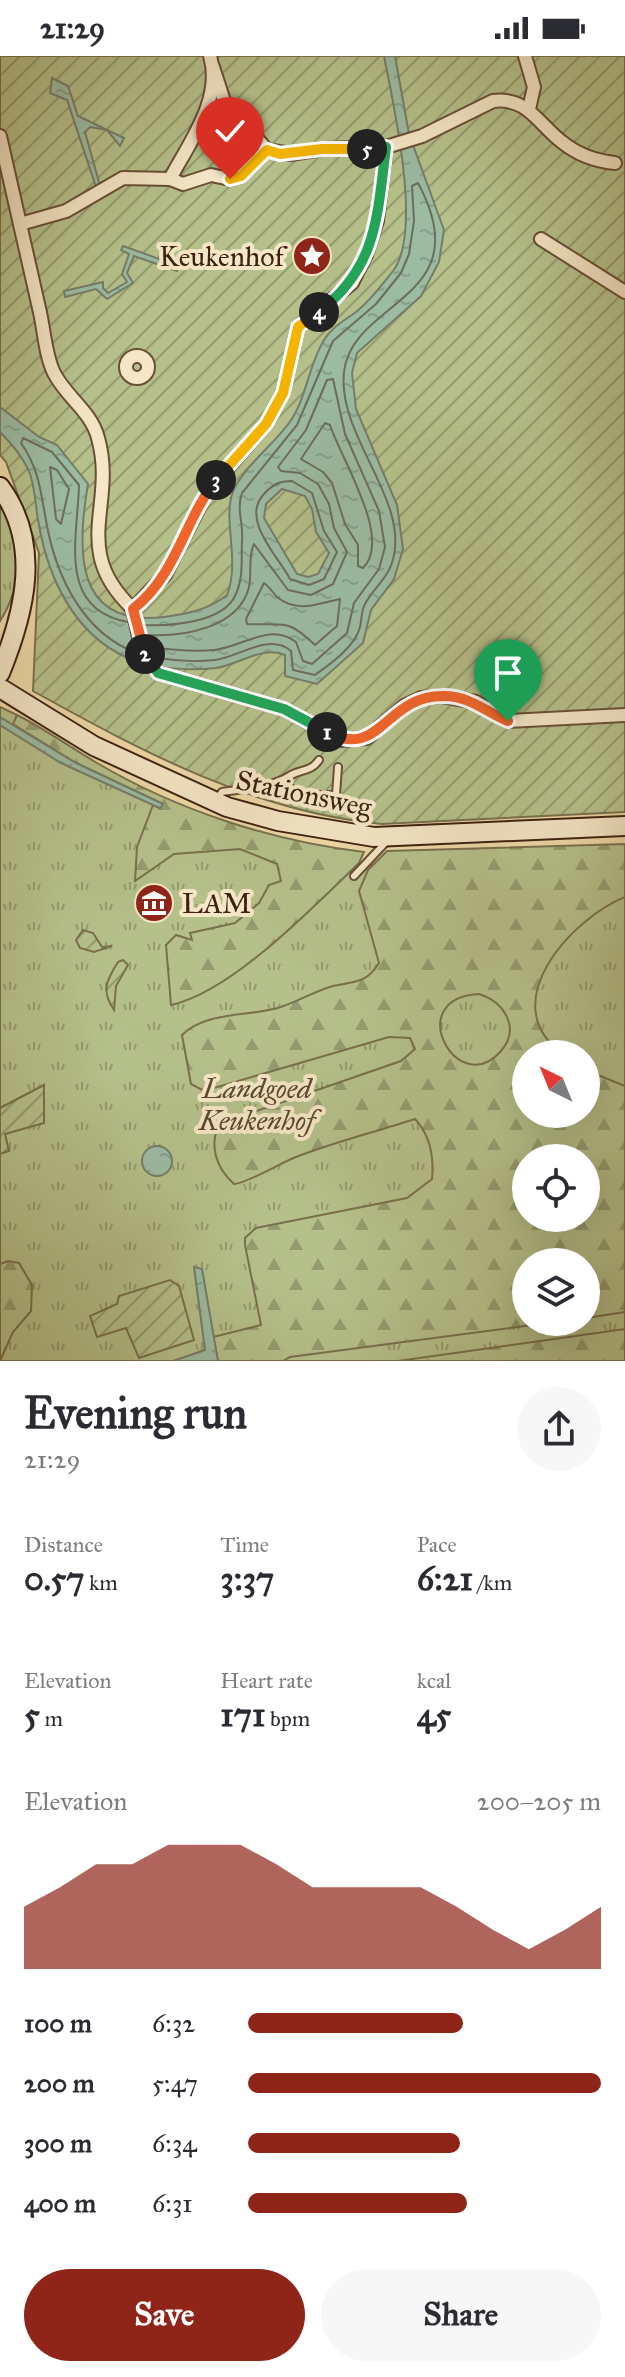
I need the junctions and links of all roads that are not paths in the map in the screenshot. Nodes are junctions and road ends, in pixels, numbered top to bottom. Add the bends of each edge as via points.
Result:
1 (525, 56) edge
2 (212, 61) edge
3 (529, 109) junction
4 (0, 136) edge
5 (388, 146) junction
6 (267, 150) junction
7 (615, 163) dead end
8 (170, 179) junction
9 (20, 224) junction
10 (541, 239) dead end
11 (625, 292) edge
12 (0, 487) edge
13 (133, 611) junction
14 (0, 673) edge
15 (0, 688) edge
16 (625, 715) edge
17 (319, 760) dead end
18 (338, 767) dead end
19 (285, 782) junction
20 (214, 801) junction
21 (625, 826) edge
22 (390, 837) junction
23 (354, 876) dead end

1 - 3 street via 534,87
2 - 6 street via 224,101
2 - 8 street via 205,112
3 - 5 street via 493,101 422,136
3 - 7 street via 560,141 592,161
4 - 9 street
5 - 6 street via 291,154
5 - 13 street via 377,221 352,283 298,327 283,393 266,424 207,492 171,565
6 - 8 street via 241,176 211,175 183,184
8 - 9 street via 123,178 66,211
9 - 13 street via 54,373 82,408 101,450 99,555 114,590
10 - 11 street
12 - 14 main road via 23,533 27,561 25,592
13 - 16 street via 140,642 158,673 284,709 341,740 367,738 404,706 442,696 476,702 508,721
15 - 20 main road, Stationsweg via 94,746
17 - 19 lane
18 - 19 lane via 336,795 297,795
19 - 20 lane via 222,792
20 - 22 main road, Stationsweg via 278,821
21 - 22 main road, Stationsweg
22 - 23 lane

